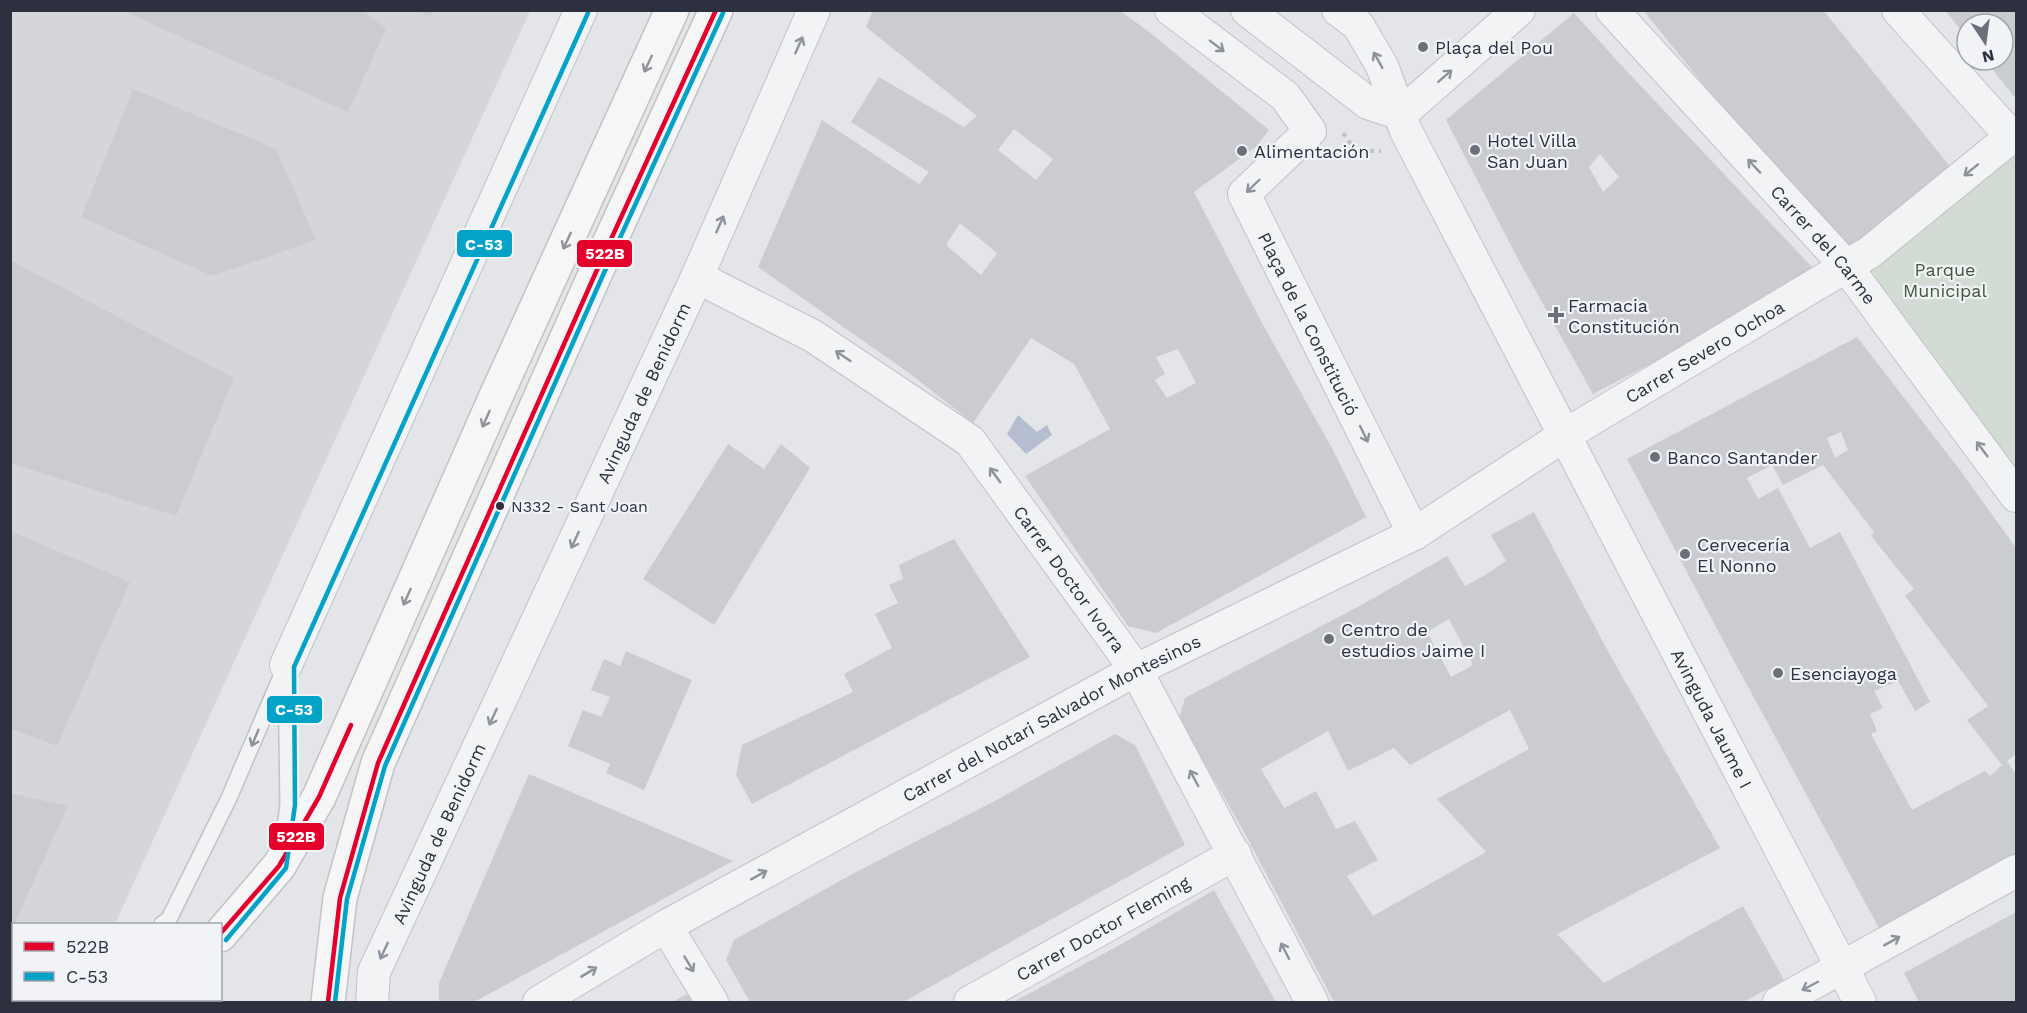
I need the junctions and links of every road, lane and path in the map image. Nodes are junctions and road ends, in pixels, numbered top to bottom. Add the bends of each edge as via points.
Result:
1 (581, 10) edge
2 (672, 10) edge
3 (716, 10) edge
4 (814, 10) edge
5 (1171, 10) edge
6 (1247, 10) edge
7 (1338, 10) edge
8 (1519, 10) edge
9 (1612, 10) edge
10 (1898, 10) edge
11 (1401, 114) junction
12 (2014, 135) edge
13 (1846, 266) junction
14 (697, 277) junction
15 (1565, 435) junction
16 (2016, 496) edge
17 (1414, 534) junction
18 (286, 665) junction
19 (1136, 670) junction
20 (1235, 854) junction
21 (279, 866) junction
22 (2016, 871) edge
23 (163, 923) edge
24 (666, 926) junction
25 (222, 932) edge
26 (1841, 970) junction
27 (328, 1002) edge
28 (372, 1002) edge
29 (539, 1002) edge
30 (712, 1002) edge
31 (970, 1002) edge
32 (1312, 1002) edge
33 (1779, 1002) edge
34 (1860, 1002) edge

1 - 18 street
2 -> 21 main road via 319,797
3 - 27 main road via 378,763 339,898
14 -> 4 street, Avinguda de Benidorm
5 -> 17 street, Plaça de la Constitució via 1285,96 1310,131 1244,194
6 - 11 street via 1368,104
11 -> 7 street via 1382,66 1358,25
11 -> 8 street
13 -> 9 street, Carrer del Carme
10 - 12 street
11 - 15 street via 1406,131
12 -> 13 street, Carrer Severo Ochoa via 1870,252
13 - 15 street, Carrer Severo Ochoa
16 -> 13 street, Carrer del Carme
19 -> 14 street, Carrer Doctor Ivorra via 970,441 813,336
14 -> 28 street, Avinguda de Benidorm via 374,972
15 - 17 street, Carrer del Notari Salvador Montesinos
15 - 26 street, Avinguda Jaume I
17 - 19 street, Carrer del Notari Salvador Montesinos
18 - 21 lane via 288,805
18 -> 23 lane via 229,798 169,919
20 -> 19 street, Carrer Doctor Ivorra
24 -> 19 street, Carrer del Notari Salvador Montesinos
20 - 31 street, Carrer Doctor Fleming
32 -> 20 street, Carrer Doctor Ivorra
21 - 25 main road
26 -> 22 street
29 -> 24 street, Carrer del Notari Salvador Montesinos
24 -> 30 street
26 -> 33 street
26 - 34 street, Avinguda Jaume I

